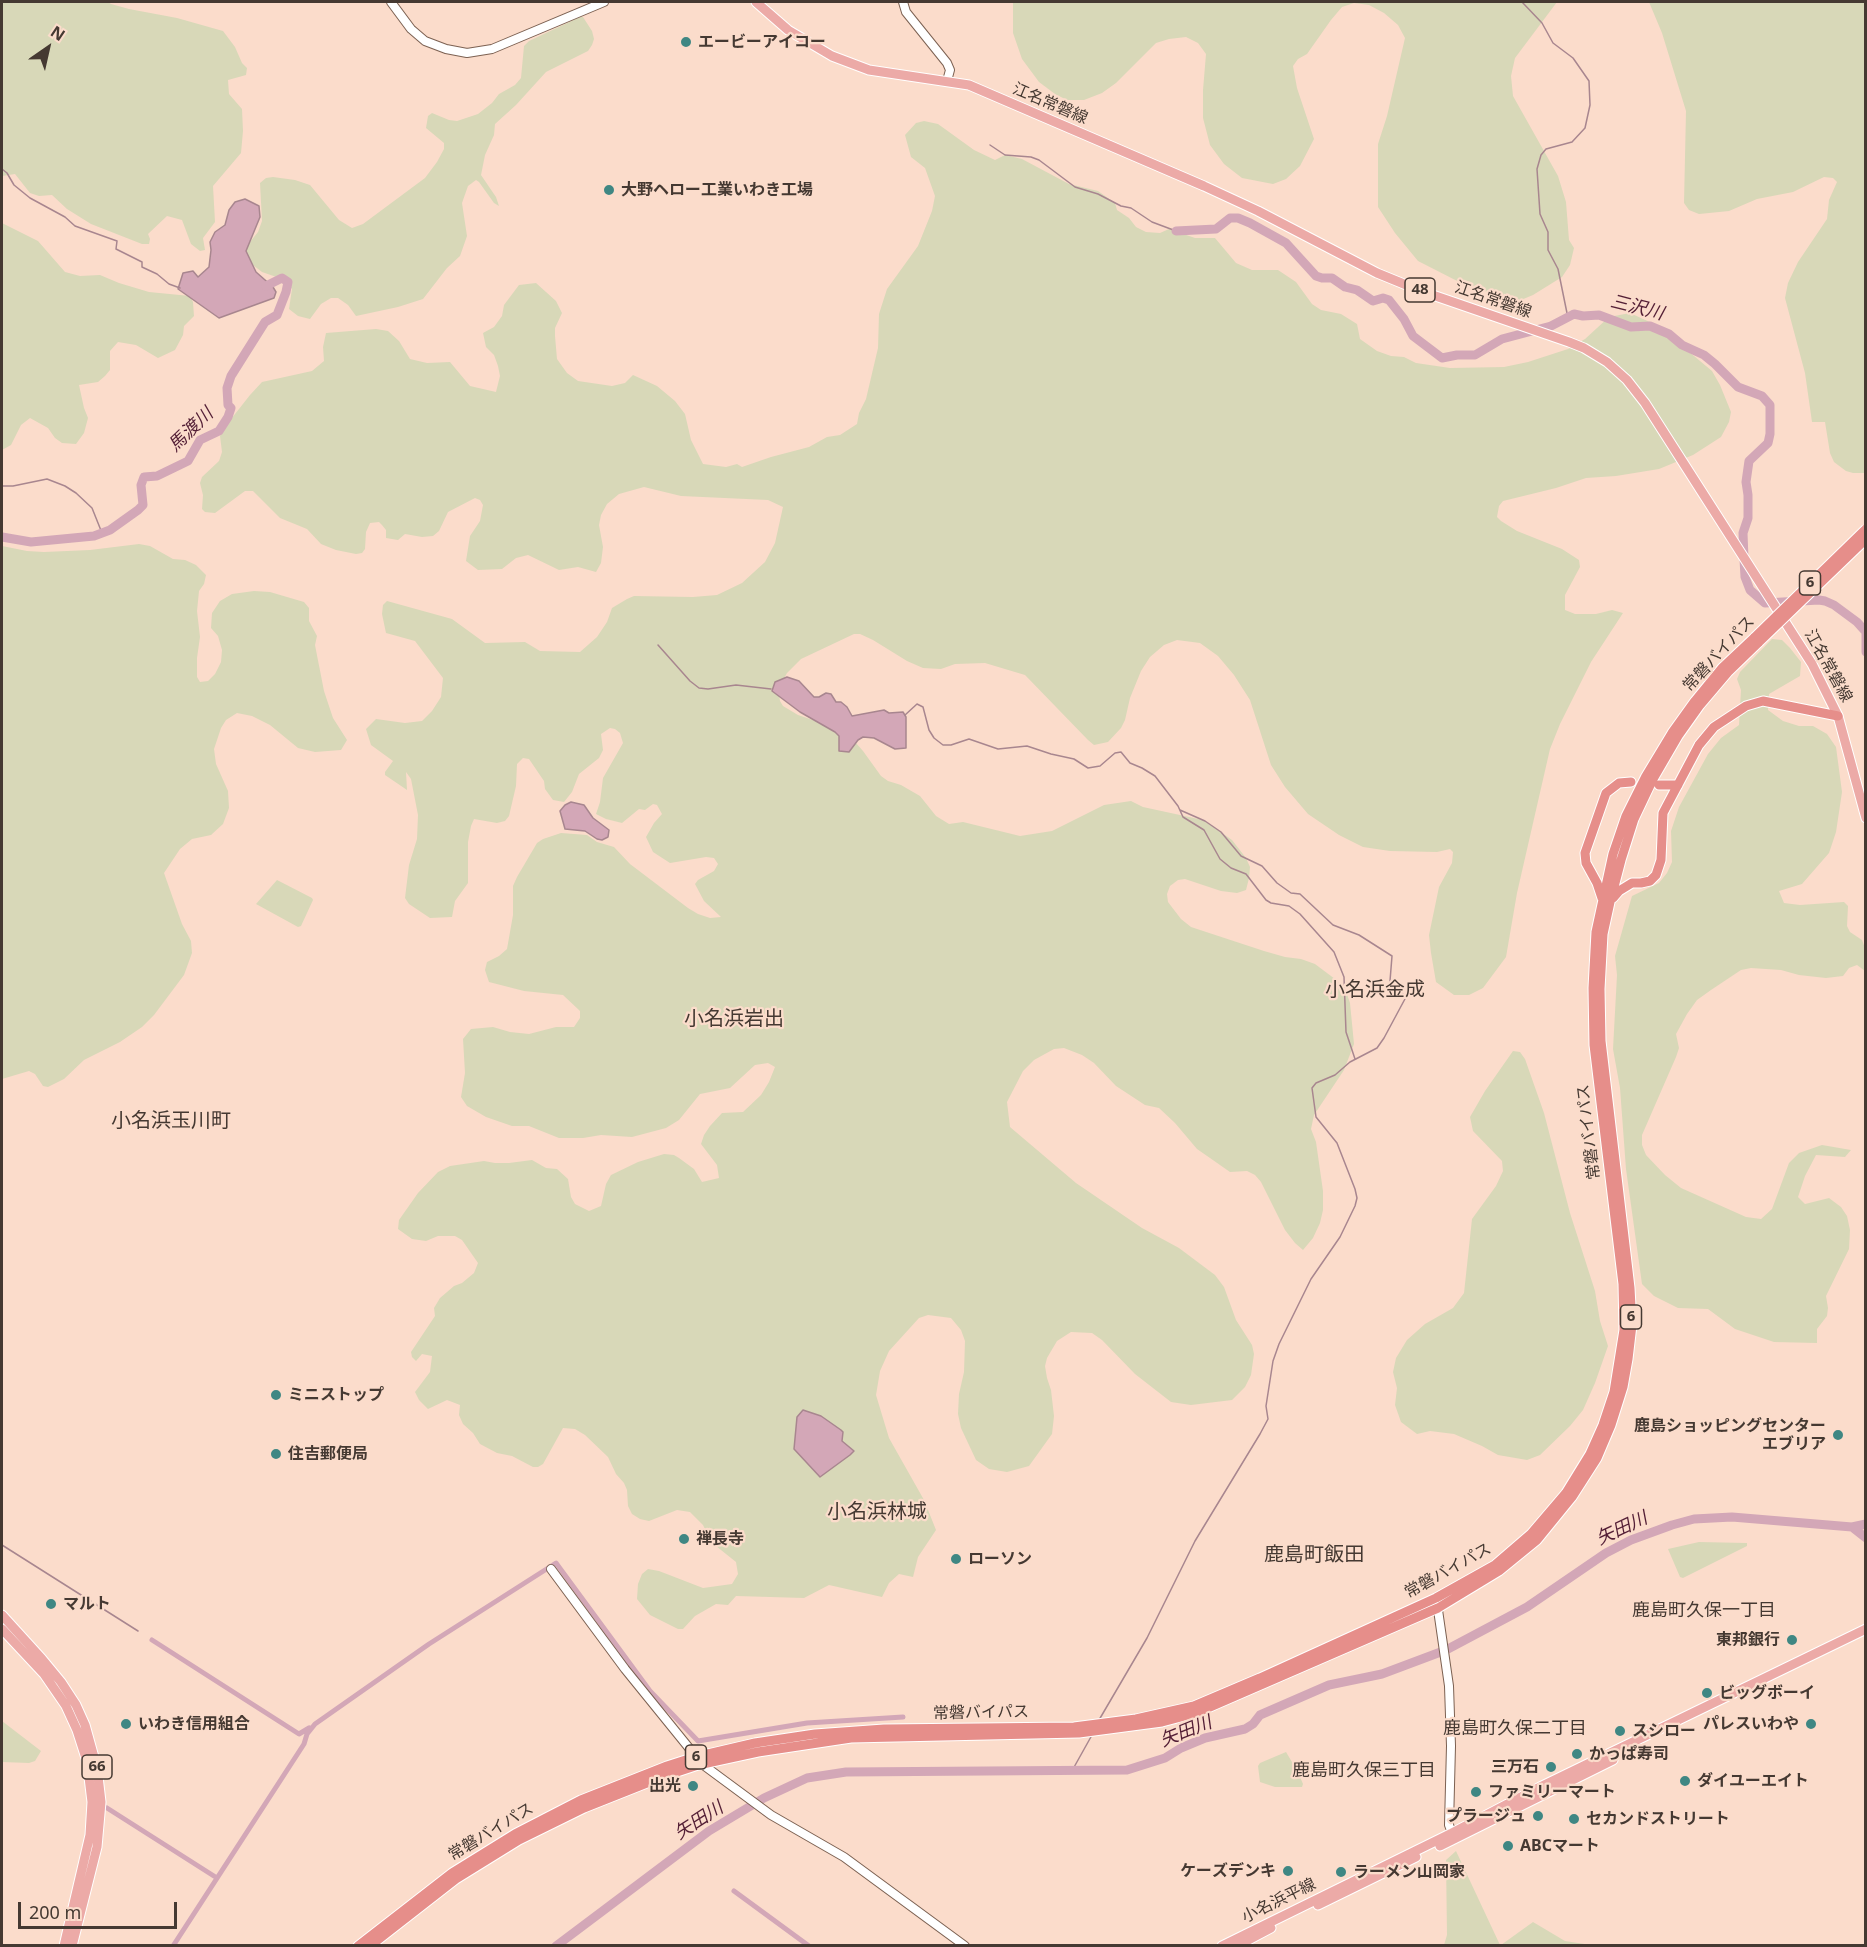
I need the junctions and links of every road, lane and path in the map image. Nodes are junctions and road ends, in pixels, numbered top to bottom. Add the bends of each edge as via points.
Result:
1 (391, 2) edge
2 (604, 2) edge
3 (756, 2) edge
4 (903, 2) edge
5 (947, 81) junction
6 (1866, 529) edge
7 (1866, 539) edge
8 (1757, 640) junction
9 (1838, 716) junction
10 (1631, 782) dead end
11 (1659, 785) dead end
12 (1678, 785) junction
13 (1866, 818) edge
14 (1617, 857) junction
15 (1586, 863) junction
16 (1632, 883) junction
17 (1606, 901) junction
18 (551, 1569) dead end
19 (1437, 1603) junction
20 (2, 1615) edge
21 (2, 1629) edge
22 (1866, 1629) edge
23 (1866, 1636) edge
24 (699, 1761) junction
25 (1453, 1836) junction
26 (64, 1946) edge
27 (72, 1946) edge
28 (358, 1946) edge
29 (370, 1946) edge
30 (965, 1946) edge
31 (1222, 1946) edge
32 (1237, 1946) edge

1 - 2 street via 425,41 467,53 492,49
3 - 5 main road, 江名常磐線 / 48 via 788,30 839,59 869,70
4 - 5 street via 906,12 947,63
5 - 9 main road, 江名常磐線 / 48 via 969,85 1198,183 1377,273 1584,348 1607,362 1645,403 1812,664
6 - 8 highway, 常磐バイパス / 6, bridge
7 - 8 highway, 常磐バイパス / 6, bridge
8 - 14 highway, 常磐バイパス / 6 via 1722,668 1672,733 1626,816
9 - 12 highway via 1770,701 1752,702 1708,733
9 - 13 main road, 江名常磐線 / 48
10 - 15 highway via 1619,783 1606,793 1585,853
11 - 12 highway
12 - 16 highway via 1661,819 1659,869 1650,881
14 - 15 highway via 1600,868
14 - 16 highway via 1623,874
14 - 17 highway, 常磐バイパス / 6
15 - 17 highway
16 - 17 highway
17 - 19 highway, 常磐バイパス / 6 via 1596,932 1593,988 1594,1045 1623,1284 1624,1330 1614,1392 1585,1463 1549,1514 1495,1566
18 - 24 street
19 - 24 highway, 常磐バイパス / 6 via 1194,1706 1110,1727 827,1733 786,1737
19 - 25 street via 1449,1686 1449,1825
20 - 27 main road, 66 via 76,1705 97,1768 99,1831
21 - 26 main road, 66 via 44,1674 66,1706 87,1761 92,1802 90,1835
22 - 25 main road, 小名浜平線 via 1540,1787
23 - 25 main road
24 - 28 highway, 常磐バイパス / 6 via 604,1790 515,1834 452,1873
24 - 29 highway, 常磐バイパス / 6 via 608,1797 519,1840 456,1879
24 - 30 street via 768,1812 844,1857
25 - 31 main road, 小名浜平線
25 - 32 main road

